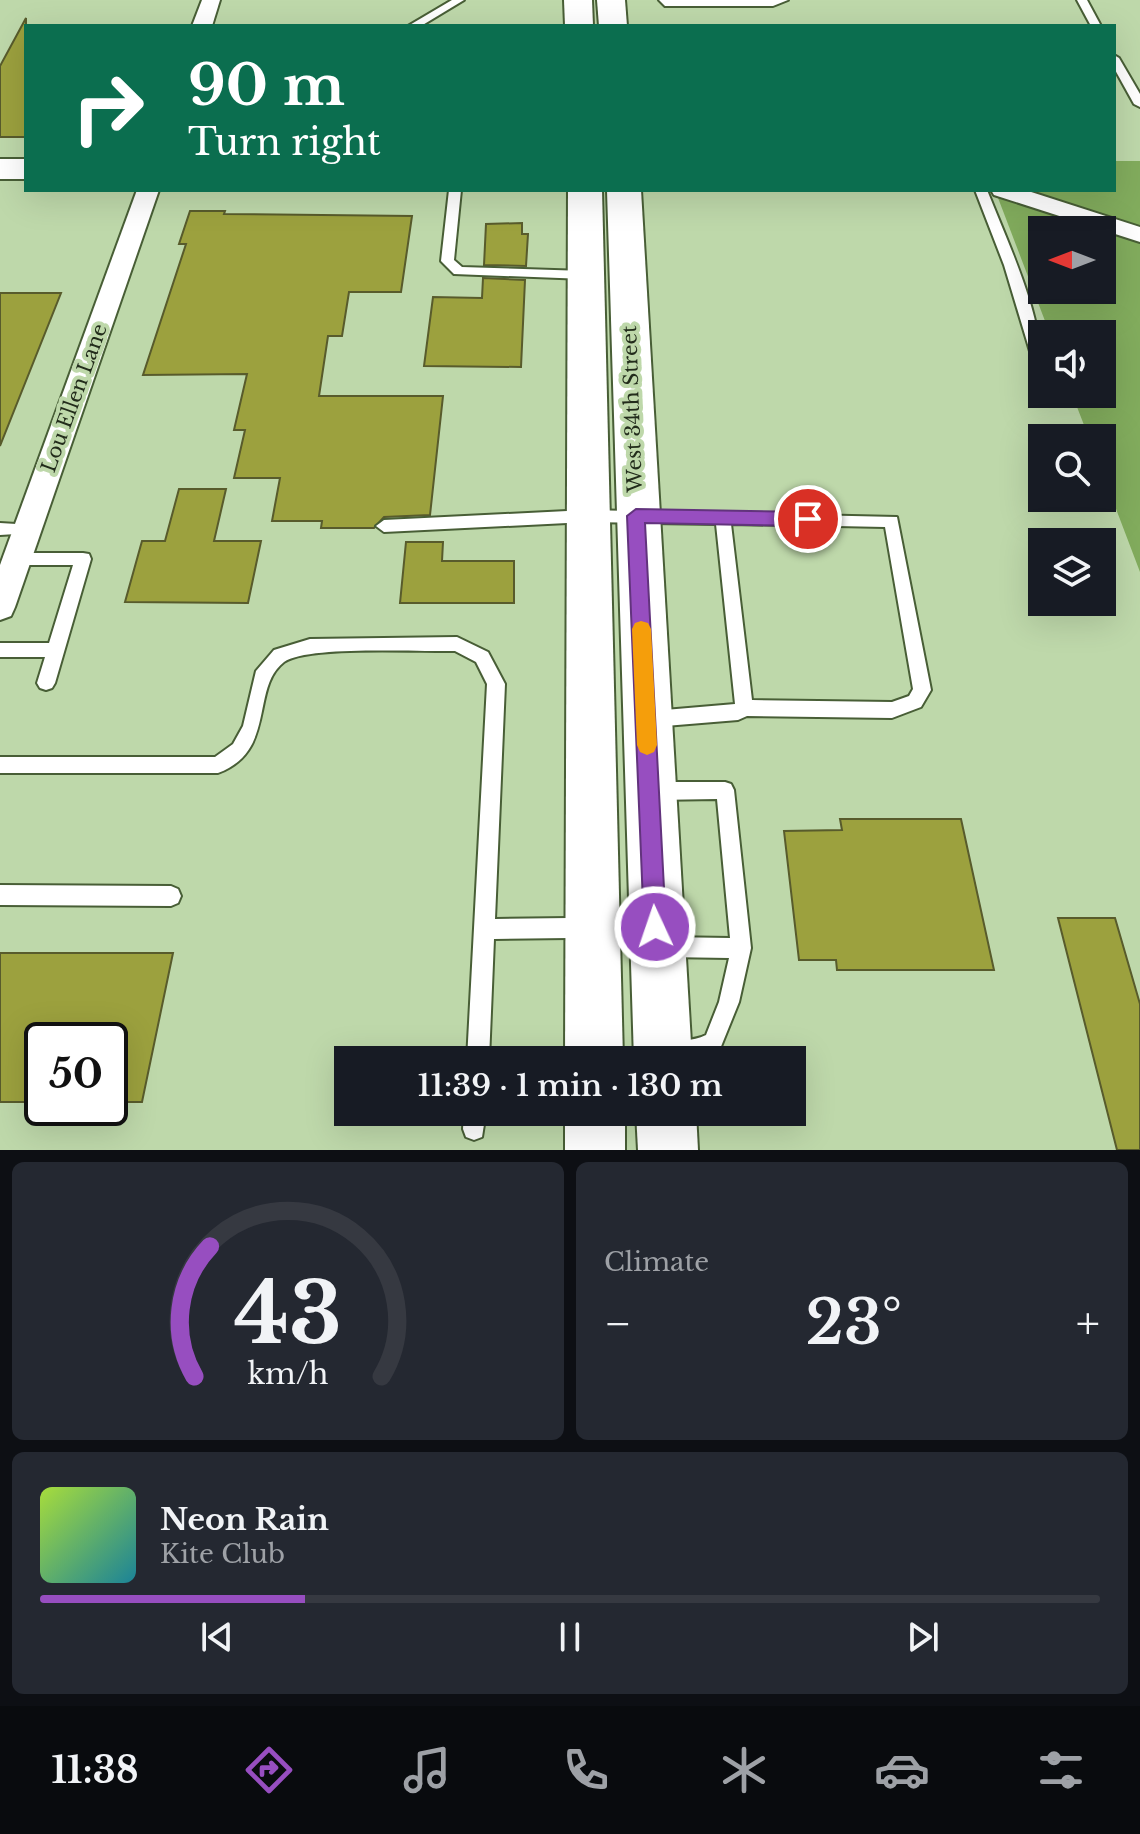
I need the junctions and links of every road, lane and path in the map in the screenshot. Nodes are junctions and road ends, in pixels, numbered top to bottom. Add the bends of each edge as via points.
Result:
1 (211, 0) edge
2 (459, 0) edge
3 (578, 0) edge
4 (611, 0) edge
5 (664, 0) edge
6 (783, 0) edge
7 (1082, 0) edge
8 (203, 24) edge
9 (417, 24) edge
10 (579, 24) edge
11 (613, 24) edge
12 (1095, 24) edge
13 (1116, 62) edge
14 (1140, 104) edge
15 (0, 169) edge
16 (24, 169) edge
17 (147, 192) edge
18 (455, 192) edge
19 (585, 192) edge
20 (624, 192) edge
21 (982, 192) edge
22 (1008, 192) edge
23 (1140, 235) edge
24 (585, 275) junction
25 (1028, 323) edge
26 (587, 516) junction
27 (636, 516) junction
28 (723, 518) junction
29 (384, 526) dead end
30 (0, 529) edge
31 (28, 529) junction
32 (17, 559) junction
33 (0, 607) edge
34 (0, 650) edge
35 (55, 650) junction
36 (46, 683) dead end
37 (744, 708) junction
38 (645, 719) junction
39 (0, 765) edge
40 (649, 791) junction
41 (0, 895) edge
42 (171, 896) dead end
43 (592, 928) junction
44 (485, 929) junction
45 (656, 937) junction
46 (741, 948) junction
47 (479, 1046) edge
48 (594, 1046) edge
49 (661, 1046) edge
50 (706, 1046) edge
51 (595, 1126) edge
52 (667, 1126) edge
53 (595, 1150) edge
54 (668, 1150) edge

1 - 8 street
2 - 9 lane
3 - 10 main road
4 - 11 main road
5 - 6 lane
7 - 12 lane
13 - 14 lane
15 - 16 main road
17 - 31 street, Lou Ellen Lane
18 - 24 lane via 447,261 452,267
19 - 24 main road
20 - 27 main road, West 34th Street
21 - 25 lane
22 - 23 street
24 - 26 main road
26 - 27 lane
26 - 29 lane
26 - 43 main road
27 - 28 lane
27 - 38 main road, West 34th Street
28 - 37 lane
28 - 37 lane via 892,521 922,690 915,702 892,710
30 - 31 lane
31 - 32 street, Lou Ellen Lane
32 - 33 street, Lou Ellen Lane
32 - 35 lane via 83,559
34 - 35 lane
35 - 36 lane
37 - 38 lane
38 - 40 main road, West 34th Street
39 - 44 lane via 218,765 239,750 251,727 264,671 280,655 310,646 457,644 482,657 496,684
40 - 45 main road, West 34th Street
40 - 46 lane via 725,790
41 - 42 lane
43 - 44 lane
43 - 45 lane
43 - 48 main road
44 - 47 lane
45 - 46 lane
45 - 49 main road, West 34th Street
46 - 50 lane via 729,1002 713,1042
51 - 53 main road
52 - 54 main road

